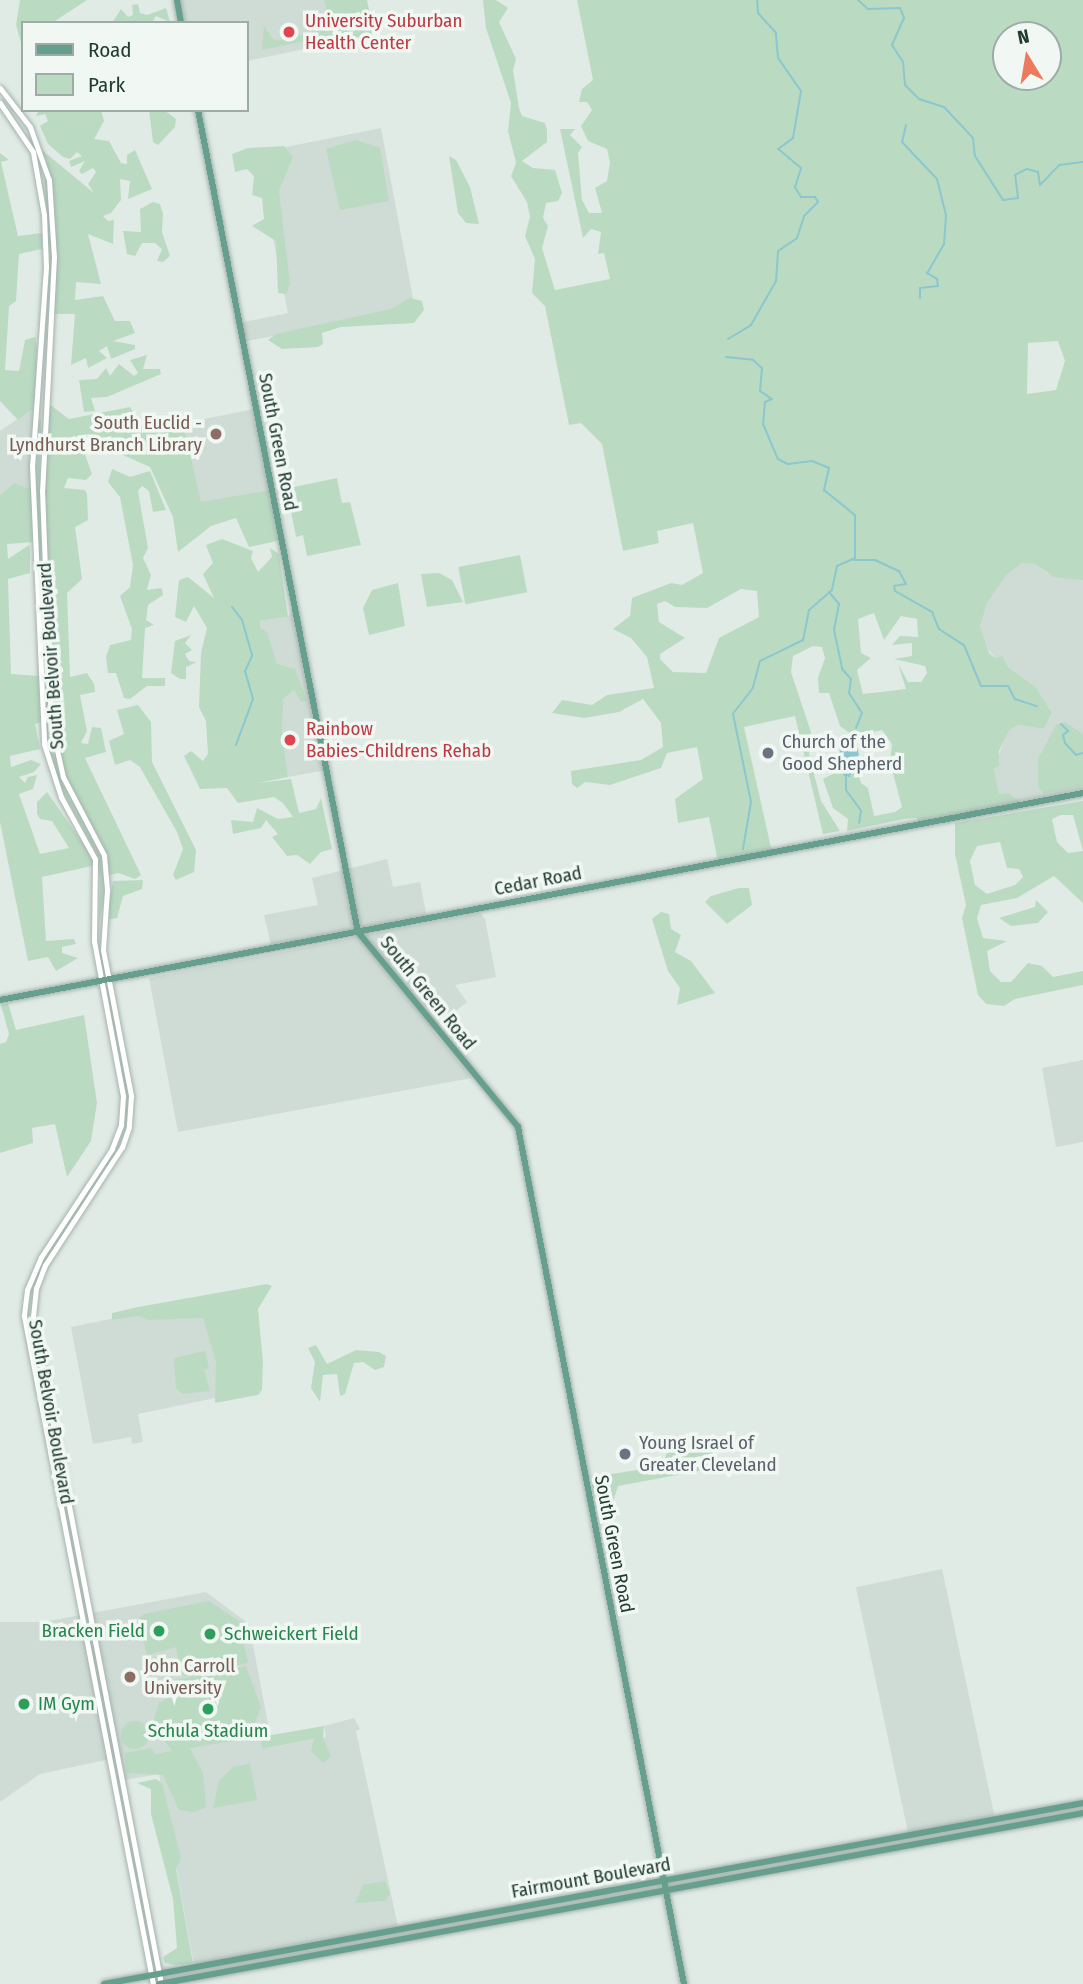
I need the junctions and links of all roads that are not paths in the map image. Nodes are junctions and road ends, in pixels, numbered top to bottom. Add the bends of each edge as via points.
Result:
1 (177, 0) edge
2 (181, 21) edge
3 (0, 88) edge
4 (0, 103) edge
5 (198, 112) edge
6 (1083, 793) edge
7 (358, 932) junction
8 (109, 980) junction
9 (101, 981) junction
10 (0, 1000) edge
11 (52, 1424) junction
12 (44, 1425) junction
13 (1083, 1803) edge
14 (1083, 1813) edge
15 (664, 1881) junction
16 (666, 1892) junction
17 (343, 1940) junction
18 (344, 1950) junction
19 (155, 1974) junction
20 (104, 1984) edge
21 (153, 1984) edge
22 (161, 1984) edge
23 (684, 1984) edge

1 - 2 main road
3 - 8 street, South Belvoir Boulevard via 42,150 51,201 53,281 42,490 51,723 63,777 103,856 107,890 102,940
4 - 9 street, South Belvoir Boulevard via 33,152 44,215 46,267 33,445 42,722 55,783 95,859 93,936
5 - 7 main road, South Green Road
6 - 7 main road, Cedar Road
7 - 8 main road, Cedar Road
7 - 15 main road, South Green Road via 518,1127
8 - 9 main road, Cedar Road
8 - 11 street, South Belvoir Boulevard via 130,1087 130,1121 116,1160 45,1265 36,1288 34,1330
9 - 10 main road, Cedar Road
9 - 12 street, South Belvoir Boulevard via 123,1096 121,1125 112,1149 41,1257 27,1290 26,1332
11 - 12 street
11 - 19 street, South Belvoir Boulevard
12 - 19 street, South Belvoir Boulevard
13 - 15 main road, Fairmount Boulevard
14 - 16 main road, Fairmount Boulevard
15 - 16 main road, South Green Road
15 - 17 main road, Fairmount Boulevard
16 - 18 main road, Fairmount Boulevard
16 - 23 main road, South Green Road
17 - 18 main road
17 - 19 main road, Fairmount Boulevard
18 - 22 main road, Fairmount Boulevard
19 - 20 main road, Fairmount Boulevard
19 - 21 street, South Belvoir Boulevard
19 - 22 street, South Belvoir Boulevard

